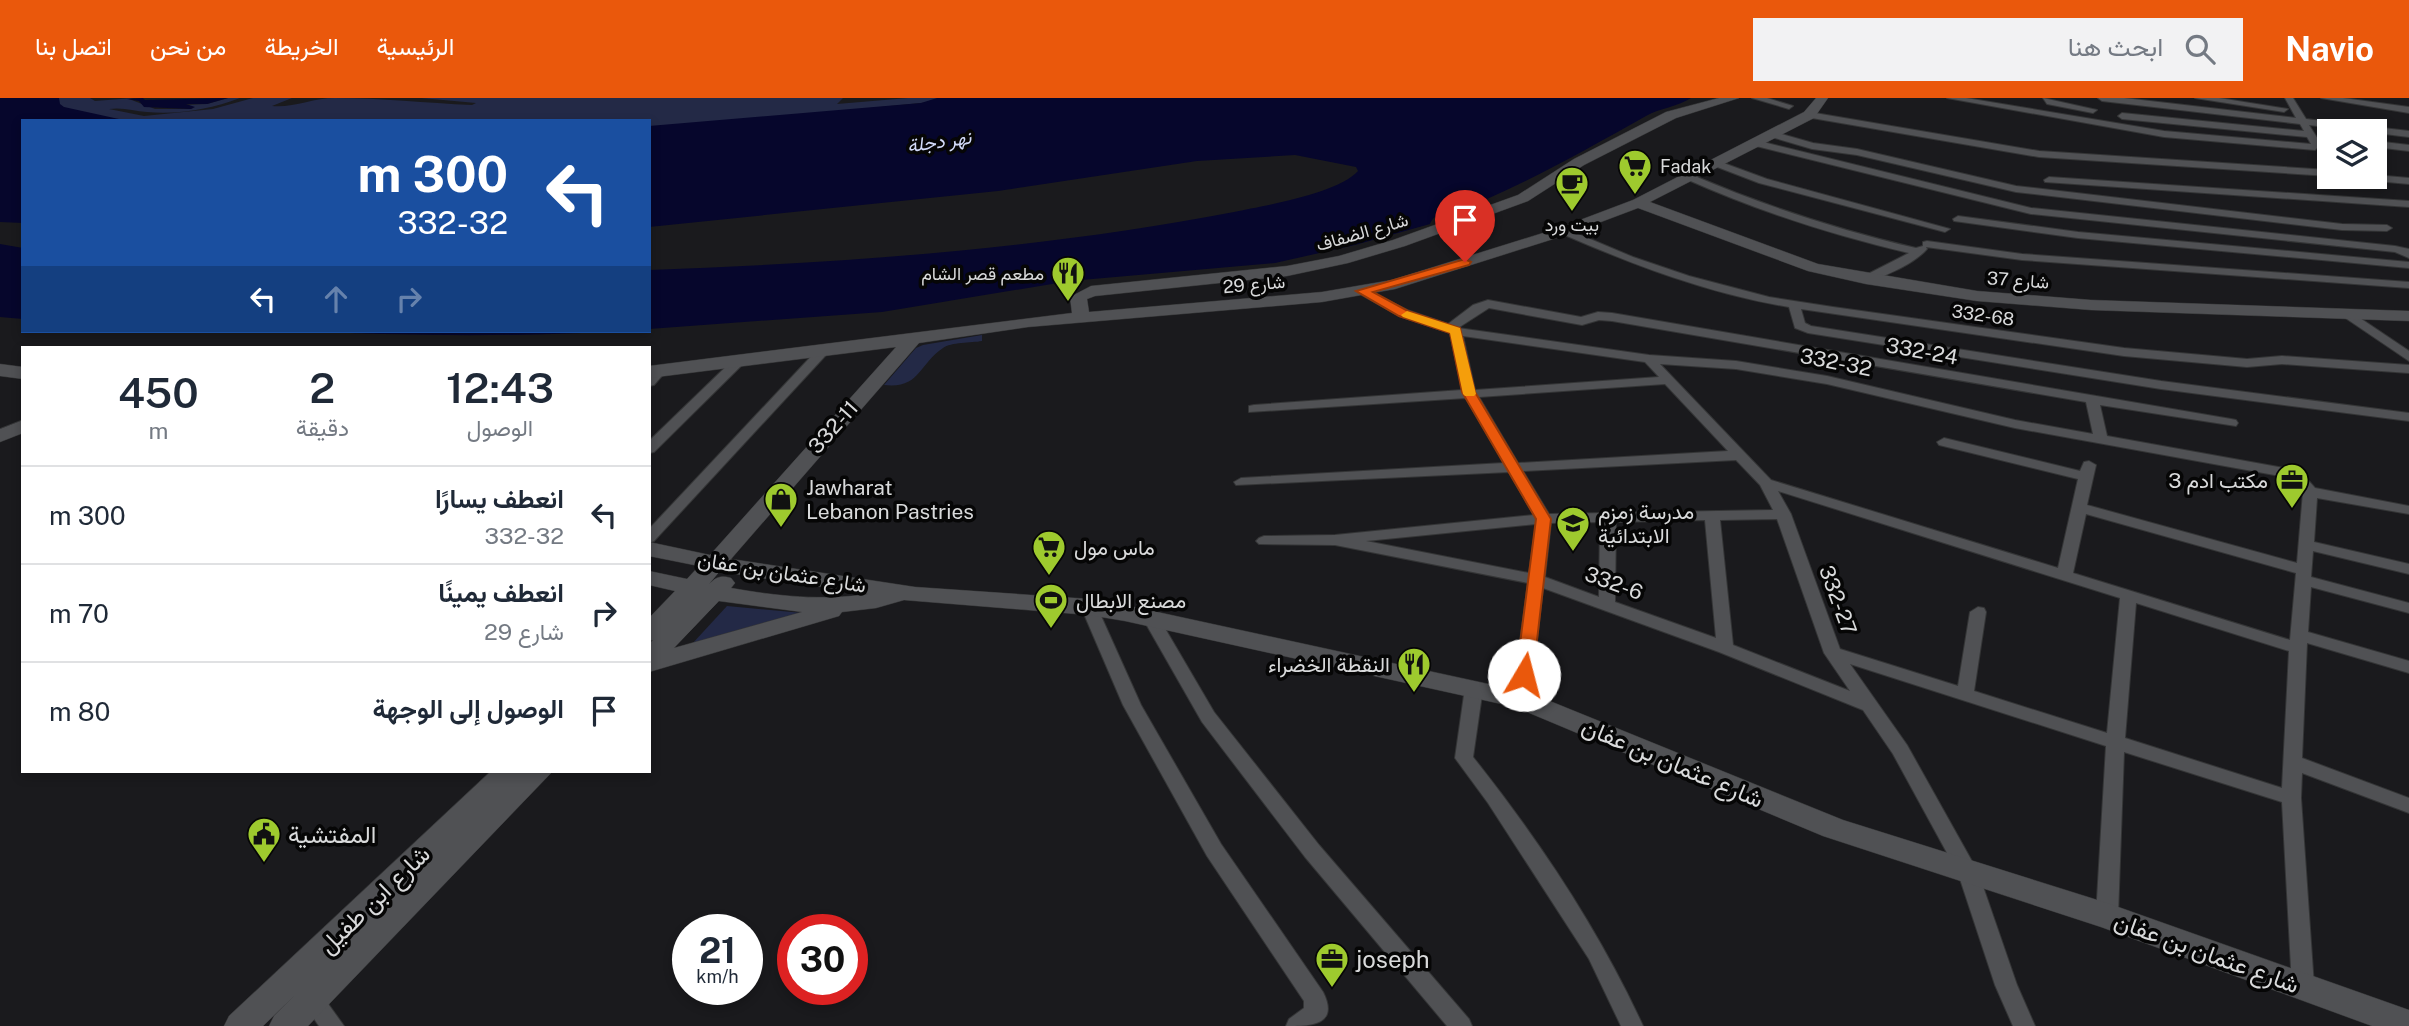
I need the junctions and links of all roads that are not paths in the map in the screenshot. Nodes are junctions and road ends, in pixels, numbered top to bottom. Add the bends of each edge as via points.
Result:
1 (1733, 98) edge
2 (1756, 98) edge
3 (1822, 98) edge
4 (1951, 98) edge
5 (1992, 98) edge
6 (2047, 98) edge
7 (2102, 98) edge
8 (2199, 98) edge
9 (2289, 98) edge
10 (2325, 98) edge
11 (2007, 101) dead end
12 (2359, 101) edge
13 (1789, 106) dead end
14 (2409, 110) edge
15 (2296, 111) junction
16 (2103, 112) dead end
17 (2115, 114) dead end
18 (1808, 115) junction
19 (2127, 117) junction
20 (2083, 119) junction
21 (2303, 122) junction
22 (1771, 134) junction
23 (2409, 134) edge
24 (2309, 135) junction
25 (2317, 136) edge
26 (1755, 143) junction
27 (2387, 145) edge
28 (2409, 148) edge
29 (1715, 163) junction
30 (2317, 172) edge
31 (1689, 177) junction
32 (2387, 179) edge
33 (2049, 180) dead end
34 (2409, 181) edge
35 (1983, 201) junction
36 (1638, 203) junction
37 (2409, 204) edge
38 (1958, 219) junction
39 (2388, 228) dead end
40 (1945, 229) junction
41 (1564, 231) junction
42 (1923, 248) junction
43 (2409, 256) edge
44 (2409, 265) edge
45 (1866, 279) junction
46 (2409, 285) edge
47 (1362, 291) junction
48 (1794, 305) junction
49 (2348, 314) junction
50 (2409, 316) edge
51 (1081, 317) junction
52 (1452, 330) junction
53 (1578, 335) junction
54 (1738, 339) junction
55 (912, 340) junction
56 (2389, 342) junction
57 (2409, 343) edge
58 (822, 352) junction
59 (2409, 357) edge
60 (1649, 359) junction
61 (739, 361) junction
62 (1736, 365) junction
63 (2409, 369) edge
64 (0, 370) edge
65 (21, 373) edge
66 (653, 375) edge
67 (1668, 380) junction
68 (1908, 383) junction
69 (1469, 392) junction
70 (2092, 400) junction
71 (1254, 409) dead end
72 (2409, 417) edge
73 (2231, 423) dead end
74 (21, 427) edge
75 (0, 436) edge
76 (2101, 439) junction
77 (21, 440) edge
78 (1944, 442) dead end
79 (0, 445) edge
80 (651, 447) edge
81 (1741, 455) junction
82 (1511, 466) junction
83 (1241, 482) dead end
84 (1766, 483) junction
85 (2306, 487) junction
86 (2079, 507) junction
87 (2409, 510) edge
88 (1712, 514) junction
89 (1783, 514) junction
90 (1608, 518) junction
91 (1544, 519) junction
92 (651, 536) edge
93 (1335, 540) junction
94 (1264, 541) dead end
95 (2306, 545) junction
96 (651, 550) edge
97 (2409, 569) edge
98 (2303, 575) junction
99 (2064, 576) junction
100 (651, 578) edge
101 (717, 579) junction
102 (1537, 580) junction
103 (915, 594) junction
104 (2128, 596) junction
105 (849, 604) junction
106 (1607, 604) junction
107 (1089, 607) junction
108 (2409, 608) edge
109 (1978, 612) dead end
110 (1150, 617) junction
111 (651, 631) edge
112 (2299, 641) junction
113 (1725, 648) junction
114 (1833, 653) junction
115 (651, 659) edge
116 (651, 660) edge
117 (2409, 667) edge
118 (1474, 688) junction
119 (1965, 695) junction
120 (1521, 699) junction
121 (1867, 705) junction
122 (2115, 743) junction
123 (2292, 762) junction
124 (506, 773) edge
125 (537, 773) edge
126 (2291, 799) junction
127 (2409, 806) edge
128 (1968, 872) junction
129 (2108, 916) junction
130 (2303, 986) junction
131 (313, 1001) junction
132 (2382, 1020) edge
133 (2409, 1025) edge
134 (240, 1026) edge
135 (286, 1026) edge
136 (333, 1026) edge
137 (1297, 1026) edge
138 (1461, 1026) edge
139 (1632, 1026) edge
140 (2024, 1026) edge

1 - 51 street, شارع الضفاف via 1671,114 1579,162 1528,196 1399,243 1287,271 1091,291 1078,297
2 - 13 street
3 - 18 street, شارع 29
4 - 20 street
5 - 11 street
6 - 16 street
7 - 21 street
8 - 15 street
9 - 15 street
10 - 12 street
12 - 14 street
15 - 21 street
17 - 19 street
18 - 22 street, شارع 29
18 - 30 street via 2039,154
19 - 20 street
19 - 24 street
20 - 24 street via 2164,134 2315,147
21 - 23 street
21 - 24 street
22 - 26 street, شارع 29
22 - 39 street via 2016,189 2315,224
24 - 25 street
26 - 29 street, شارع 29
26 - 35 street
27 - 28 street
29 - 31 street, شارع 29
29 - 40 street via 1763,181
31 - 36 street, شارع 29
31 - 42 street via 1754,205 1860,237
32 - 34 street
33 - 37 street
35 - 38 street
35 - 43 street via 2070,217 2395,249
36 - 41 street, شارع 29
36 - 45 street, شارع 37 via 1814,268
38 - 40 street
38 - 44 street via 2078,235
40 - 42 street
41 - 47 street, شارع 29
41 - 48 street, 332-68 via 1685,278
42 - 45 street
42 - 46 street
45 - 49 street, شارع 37 via 1977,296 2065,303
47 - 51 street, شارع 29
47 - 52 street, 332-32 via 1403,313
48 - 63 street, 332-68 via 2124,352 2247,363 2282,360
48 - 72 street via 1799,325 1808,329 2148,383
49 - 50 street, شارع 37
49 - 56 street
51 - 55 street, شارع 29
52 - 53 street, 332-32
52 - 53 street, 332-24 via 1488,304
52 - 69 street
53 - 54 street, 332-24 via 1605,316
53 - 60 street, 332-32
54 - 62 street
54 - 68 street, 332-24
55 - 58 street, شارع 29
55 - 101 street, 332-11 via 786,480
56 - 57 street
56 - 59 street
58 - 61 street, شارع 29
58 - 92 street
60 - 62 street, 332-32
60 - 67 street, 332-27
61 - 66 street, شارع 29
61 - 80 street
62 - 68 street, 332-32 via 1827,380
64 - 65 street
67 - 69 street
67 - 81 street, 332-27
68 - 70 street, 332-24
68 - 76 street, 332-32 via 2015,424
69 - 71 street
69 - 82 street
70 - 73 street, 332-24
70 - 76 street
74 - 75 street
76 - 85 street, 332-32 via 2284,472
77 - 79 street
78 - 86 street via 2088,471
81 - 82 street
81 - 84 street, 332-27
82 - 83 street
82 - 91 street
84 - 89 street, 332-27
84 - 99 street
85 - 87 street, 332-32
85 - 95 street
86 - 98 street
86 - 99 street
88 - 89 street
88 - 90 street
88 - 113 street
89 - 114 street, 332-27
90 - 91 street
90 - 106 street
91 - 93 street
91 - 102 street
93 - 94 street
93 - 102 street, 332-6
95 - 97 street
95 - 98 street
96 - 101 street, شارع عثمان بن عفان
98 - 108 street
98 - 112 street
99 - 104 street
100 - 101 street, شارع عثمان بن عفان
101 - 103 street via 815,591
101 - 105 street, شارع عثمان بن عفان via 805,604
101 - 111 street
101 - 115 street
102 - 106 street, 332-6
102 - 120 street
103 - 105 street, شارع عثمان بن عفان
103 - 107 street, شارع عثمان بن عفان
104 - 112 street
104 - 122 street
105 - 116 street
106 - 113 street, 332-6
107 - 110 street, شارع عثمان بن عفان
107 - 137 street via 1132,705 1207,838 1315,999 1315,1013
109 - 119 street
110 - 118 street, شارع عثمان بن عفان
110 - 138 street via 1208,717 1312,851
112 - 117 street
112 - 123 street
113 - 121 street, 332-6
114 - 119 street
114 - 121 street, 332-27
118 - 120 street, شارع عثمان بن عفان
118 - 139 street via 1464,758 1597,953
119 - 122 street
120 - 128 street, شارع عثمان بن عفان via 1784,810
121 - 128 street, 332-27 via 1900,750
122 - 126 street
122 - 129 street
123 - 126 street
123 - 127 street
124 - 134 street, شارع ابن طفيل
125 - 131 street, شارع ابن طفيل
126 - 130 street
128 - 129 street, شارع عثمان بن عفان
128 - 140 street, 332-27
129 - 130 street, شارع عثمان بن عفان
130 - 132 street, شارع عثمان بن عفان
131 - 135 street, شارع ابن طفيل
131 - 136 street
132 - 133 street, شارع عثمان بن عفان

